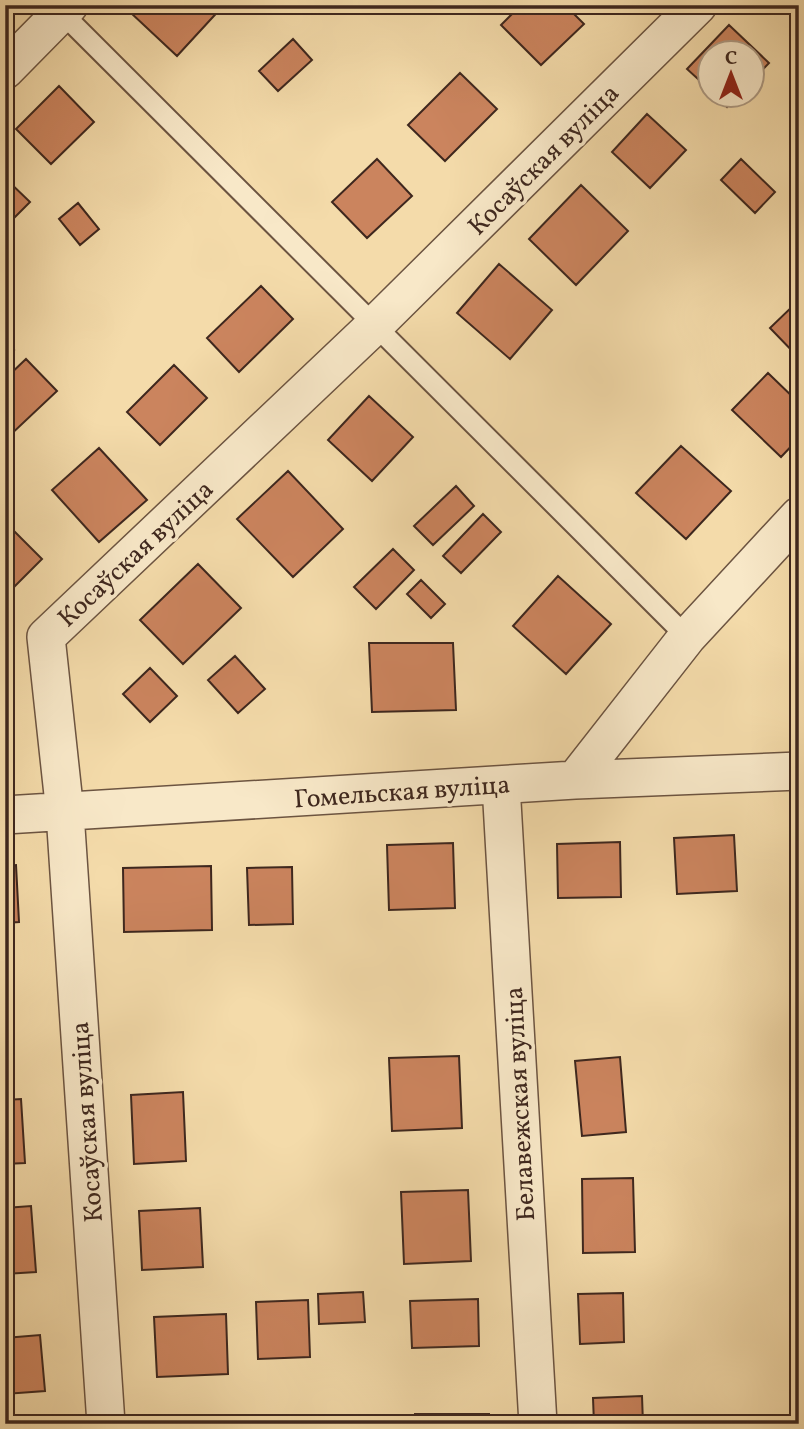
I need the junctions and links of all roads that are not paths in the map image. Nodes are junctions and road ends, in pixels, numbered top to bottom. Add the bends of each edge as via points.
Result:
1 (698, 5) edge
2 (62, 8) edge
3 (5, 69) edge
4 (375, 325) junction
5 (799, 516) edge
6 (687, 637) junction
7 (799, 771) edge
8 (575, 780) junction
9 (500, 785) junction
10 (65, 813) junction
11 (5, 815) edge
12 (106, 1424) edge
13 (538, 1424) edge

1 - 4 street, Косаўская вуліца
2 - 3 street
2 - 4 lane
4 - 6 lane
4 - 10 street, Косаўская вуліца via 46,637
5 - 6 street
6 - 8 street
7 - 8 street, Гомельская вуліца
8 - 9 street, Гомельская вуліца
9 - 10 street, Гомельская вуліца
9 - 13 street, Белавежская вуліца
10 - 11 street, Гомельская вуліца
10 - 12 street, Косаўская вуліца

